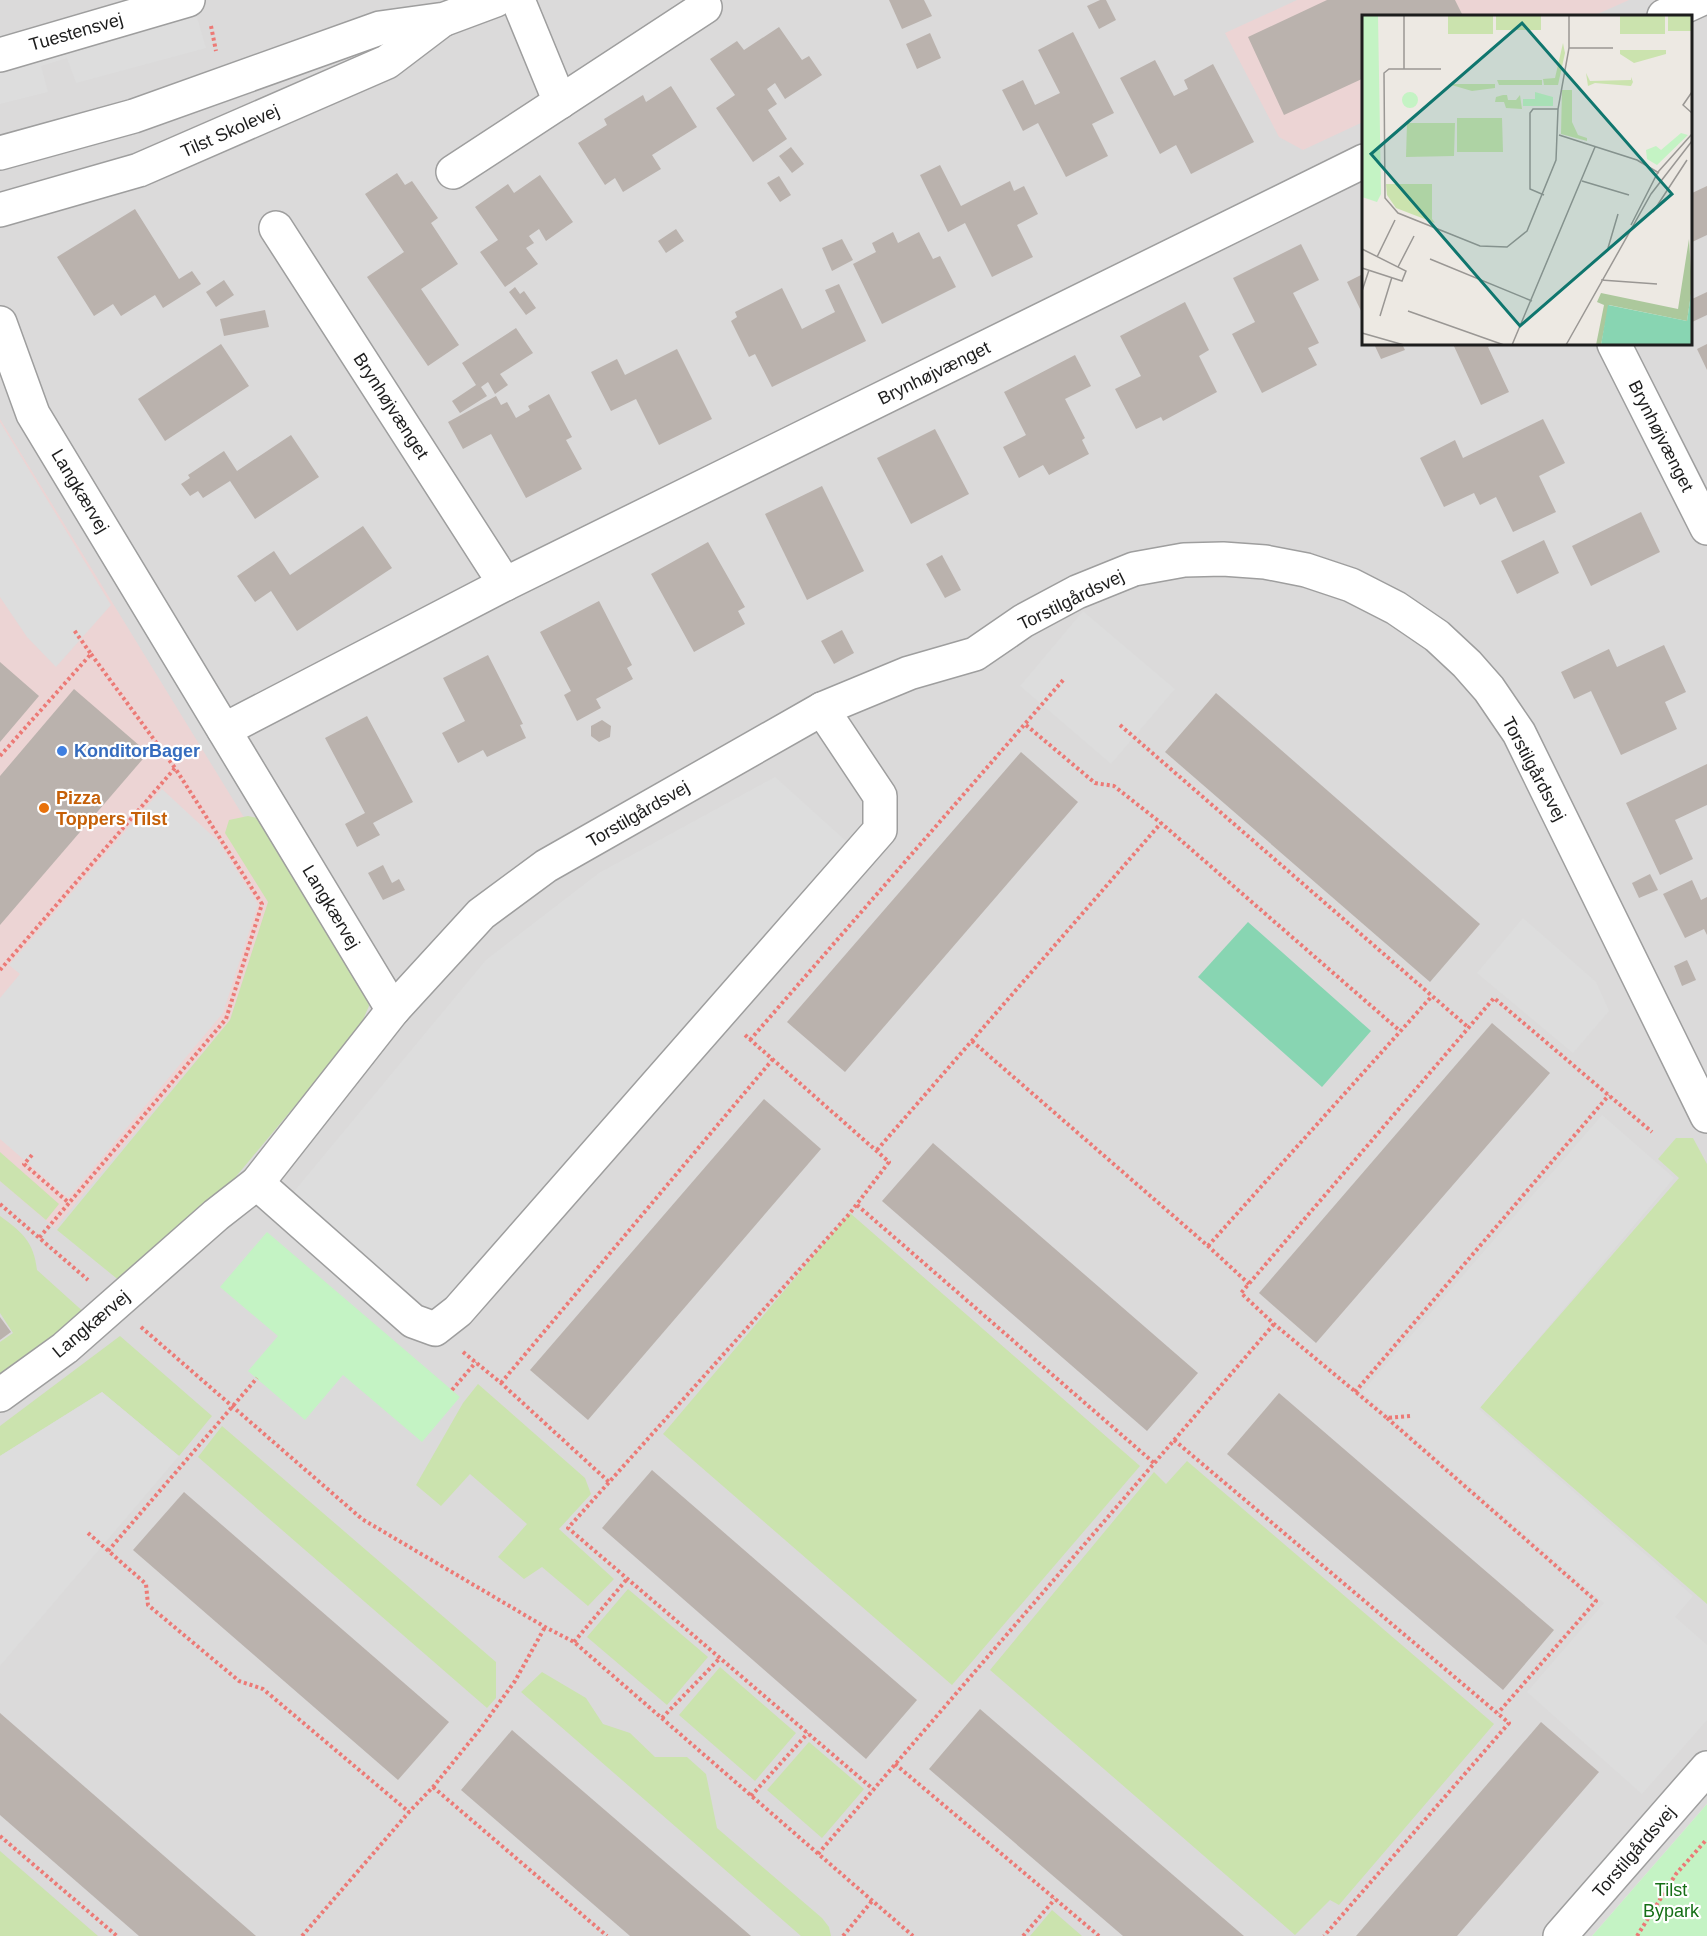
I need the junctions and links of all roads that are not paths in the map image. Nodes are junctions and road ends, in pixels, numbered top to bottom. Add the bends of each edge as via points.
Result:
1 (496, 0) edge
2 (519, 0) edge
3 (1699, 0) edge
4 (705, 7) dead end
5 (441, 9) edge
6 (199, 10) edge
7 (1666, 15) edge
8 (0, 55) edge
9 (560, 102) junction
10 (0, 153) edge
11 (1362, 162) edge
12 (453, 172) dead end
13 (0, 210) edge
14 (276, 228) dead end
15 (0, 322) edge
16 (1615, 345) edge
17 (1707, 528) edge
18 (505, 584) junction
19 (822, 709) junction
20 (224, 730) junction
21 (393, 1010) junction
22 (1707, 1116) edge
23 (256, 1183) junction
24 (0, 1395) edge
25 (1707, 1768) edge
26 (1560, 1936) edge

1 - 5 street, Tilst Skolevej
2 - 9 street
3 - 7 street
4 - 9 street
5 - 10 street, Tilst Skolevej via 134,116
5 - 13 street, Tilst Skolevej via 387,62 140,170
6 - 8 street, Tuestensvej
9 - 12 street
11 - 18 street, Brynhøjvænget
14 - 18 street, Brynhøjvænget
15 - 20 street, Langkærvej via 33,414
16 - 17 street, Brynhøjvænget
18 - 20 street, Brynhøjvænget
19 - 21 street, Torstilgårdsvej via 546,866 481,914
19 - 22 street, Torstilgårdsvej via 909,673 975,654 1023,621 1077,592 1134,569 1184,560 1265,562 1351,585 1396,608 1437,636 1489,689 1519,733
19 - 23 street via 880,796 880,830 458,1311 435,1329 413,1321
20 - 21 street, Langkærvej
21 - 23 street, Langkærvej
23 - 24 street, Langkærvej via 65,1348
25 - 26 street, Torstilgårdsvej

